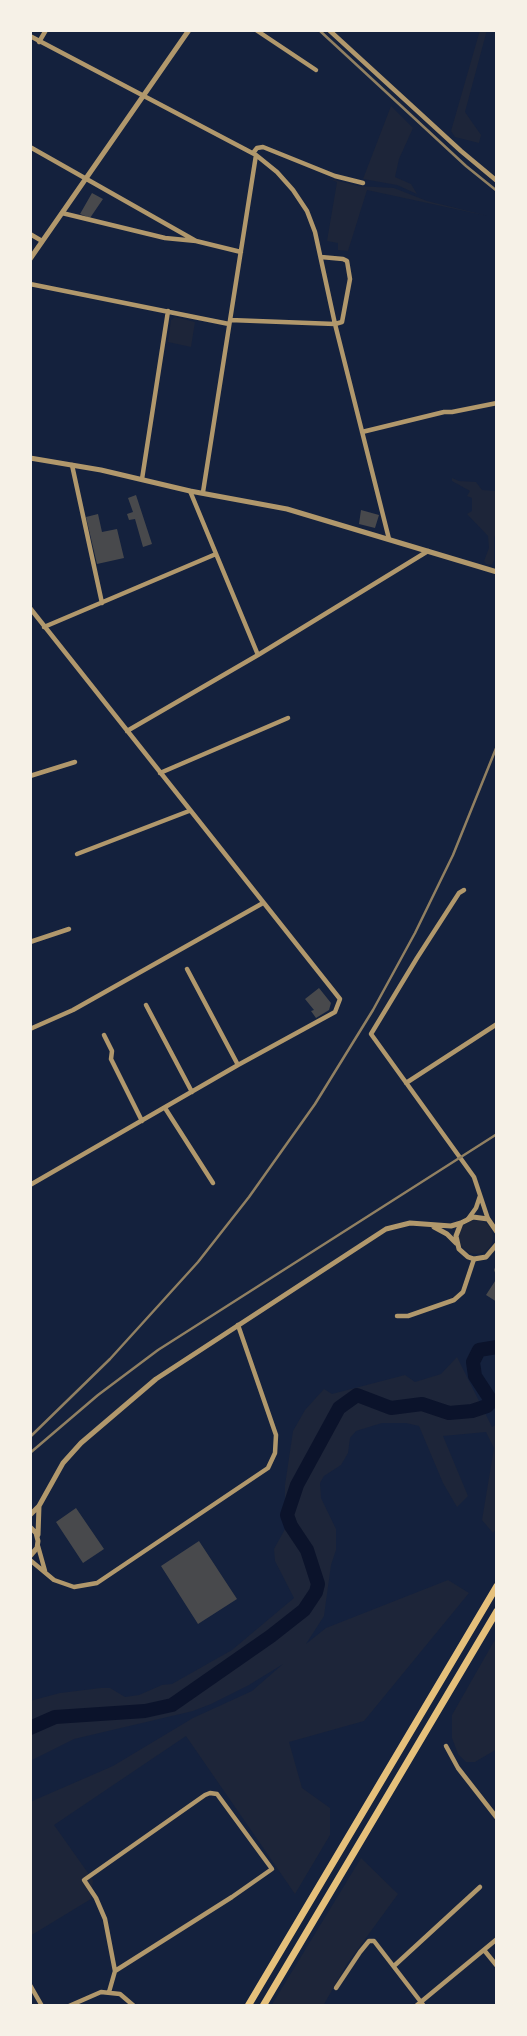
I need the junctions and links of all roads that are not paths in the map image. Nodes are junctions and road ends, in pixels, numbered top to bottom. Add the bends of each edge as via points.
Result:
1 (46, 30) edge
2 (189, 30) edge
3 (256, 30) edge
4 (329, 30) edge
5 (30, 36) edge
6 (39, 42) junction
7 (316, 70) dead end
8 (144, 95) junction
9 (30, 147) edge
10 (255, 154) junction
11 (86, 179) junction
12 (497, 181) edge
13 (363, 183) dead end
14 (62, 213) junction
15 (30, 234) edge
16 (42, 241) junction
17 (195, 242) junction
18 (241, 252) junction
19 (321, 257) junction
20 (30, 259) edge
21 (30, 284) edge
22 (168, 311) junction
23 (229, 322) junction
24 (335, 324) junction
25 (497, 403) edge
26 (362, 432) junction
27 (30, 458) edge
28 (72, 465) junction
29 (142, 479) junction
30 (190, 491) junction
31 (203, 492) junction
32 (389, 539) junction
33 (428, 551) junction
34 (216, 554) junction
35 (497, 572) edge
36 (102, 603) junction
37 (30, 608) edge
38 (44, 627) junction
39 (258, 655) junction
40 (288, 718) dead end
41 (127, 731) junction
42 (75, 762) dead end
43 (160, 773) junction
44 (30, 776) edge
45 (189, 811) junction
46 (77, 855) dead end
47 (464, 890) dead end
48 (263, 903) junction
49 (69, 929) dead end
50 (30, 942) edge
51 (187, 969) dead end
52 (146, 1004) dead end
53 (497, 1024) edge
54 (30, 1029) edge
55 (104, 1035) dead end
56 (238, 1065) junction
57 (406, 1083) junction
58 (192, 1092) junction
59 (165, 1108) junction
60 (142, 1121) junction
61 (213, 1183) dead end
62 (30, 1185) edge
63 (481, 1195) junction
64 (468, 1219) junction
65 (497, 1219) edge
66 (489, 1220) junction
67 (461, 1223) junction
68 (431, 1225) junction
69 (497, 1232) edge
70 (456, 1243) junction
71 (497, 1247) edge
72 (474, 1259) junction
73 (397, 1316) dead end
74 (238, 1325) junction
75 (39, 1506) junction
76 (30, 1515) edge
77 (30, 1527) edge
78 (38, 1541) junction
79 (30, 1558) edge
80 (46, 1572) junction
81 (497, 1586) edge
82 (497, 1611) edge
83 (446, 1746) dead end
84 (497, 1818) edge
85 (480, 1887) dead end
86 (497, 1939) edge
87 (484, 1950) junction
88 (394, 1966) junction
89 (497, 1966) edge
90 (115, 1971) junction
91 (30, 1985) edge
92 (336, 1988) dead end
93 (109, 1992) junction
94 (423, 2004) edge
95 (42, 2006) edge
96 (69, 2006) edge
97 (134, 2006) edge
98 (248, 2006) edge
99 (263, 2006) edge
100 (416, 2006) edge

1 - 6 street
2 - 8 street
3 - 7 street
4 - 12 street
5 - 6 street
6 - 8 street
8 - 10 street
8 - 11 street
9 - 11 street
10 - 13 street via 263,147
10 - 18 street
10 - 19 street via 301,201
11 - 14 street
11 - 17 street
14 - 16 street
14 - 17 street
15 - 16 street
16 - 20 street
17 - 18 street
18 - 23 street
19 - 24 street
19 - 24 street via 346,260 350,276 344,320
21 - 22 street
22 - 23 street
22 - 29 street
23 - 24 street
23 - 31 street
24 - 26 street
25 - 26 street
26 - 32 street
27 - 28 street
28 - 29 street
28 - 36 street
29 - 30 street
30 - 31 street
30 - 34 street
31 - 32 street via 287,509
32 - 33 street
33 - 35 street
33 - 39 street
34 - 36 street
34 - 39 street
36 - 38 street
37 - 38 street
38 - 41 street
39 - 41 street
40 - 43 street
41 - 43 street
42 - 44 street
43 - 45 street
45 - 46 street
45 - 48 street
47 - 57 street via 371,1034
48 - 54 street via 73,1010
48 - 56 street via 340,999 335,1012
49 - 50 street
51 - 56 street
52 - 58 street
53 - 57 street
55 - 60 street
56 - 58 street
57 - 63 street via 474,1177
58 - 59 street
59 - 60 street
59 - 61 street
60 - 62 street
63 - 64 street
63 - 66 street
64 - 66 street
64 - 67 street
65 - 66 street
66 - 69 street
67 - 68 street
67 - 70 street
68 - 70 street
68 - 74 street via 410,1223 386,1229
70 - 72 street
71 - 72 street via 486,1257
72 - 73 street via 463,1292 454,1300
74 - 75 street via 156,1379 81,1443 63,1463
74 - 80 street via 276,1436 268,1468 97,1583 74,1587
75 - 76 street
75 - 78 street
77 - 78 street
78 - 79 street
78 - 80 street
79 - 80 street
81 - 98 highway
82 - 99 highway
83 - 84 street via 453,1762
85 - 88 street
86 - 87 street
87 - 89 street
87 - 94 street
88 - 92 street via 374,1941 369,1941
88 - 94 street
90 - 90 street via 272,1869 218,1794 210,1793 84,1880 105,1919
90 - 93 street
91 - 95 street
93 - 96 street via 94,1993
93 - 97 street via 120,1994
94 - 100 street

